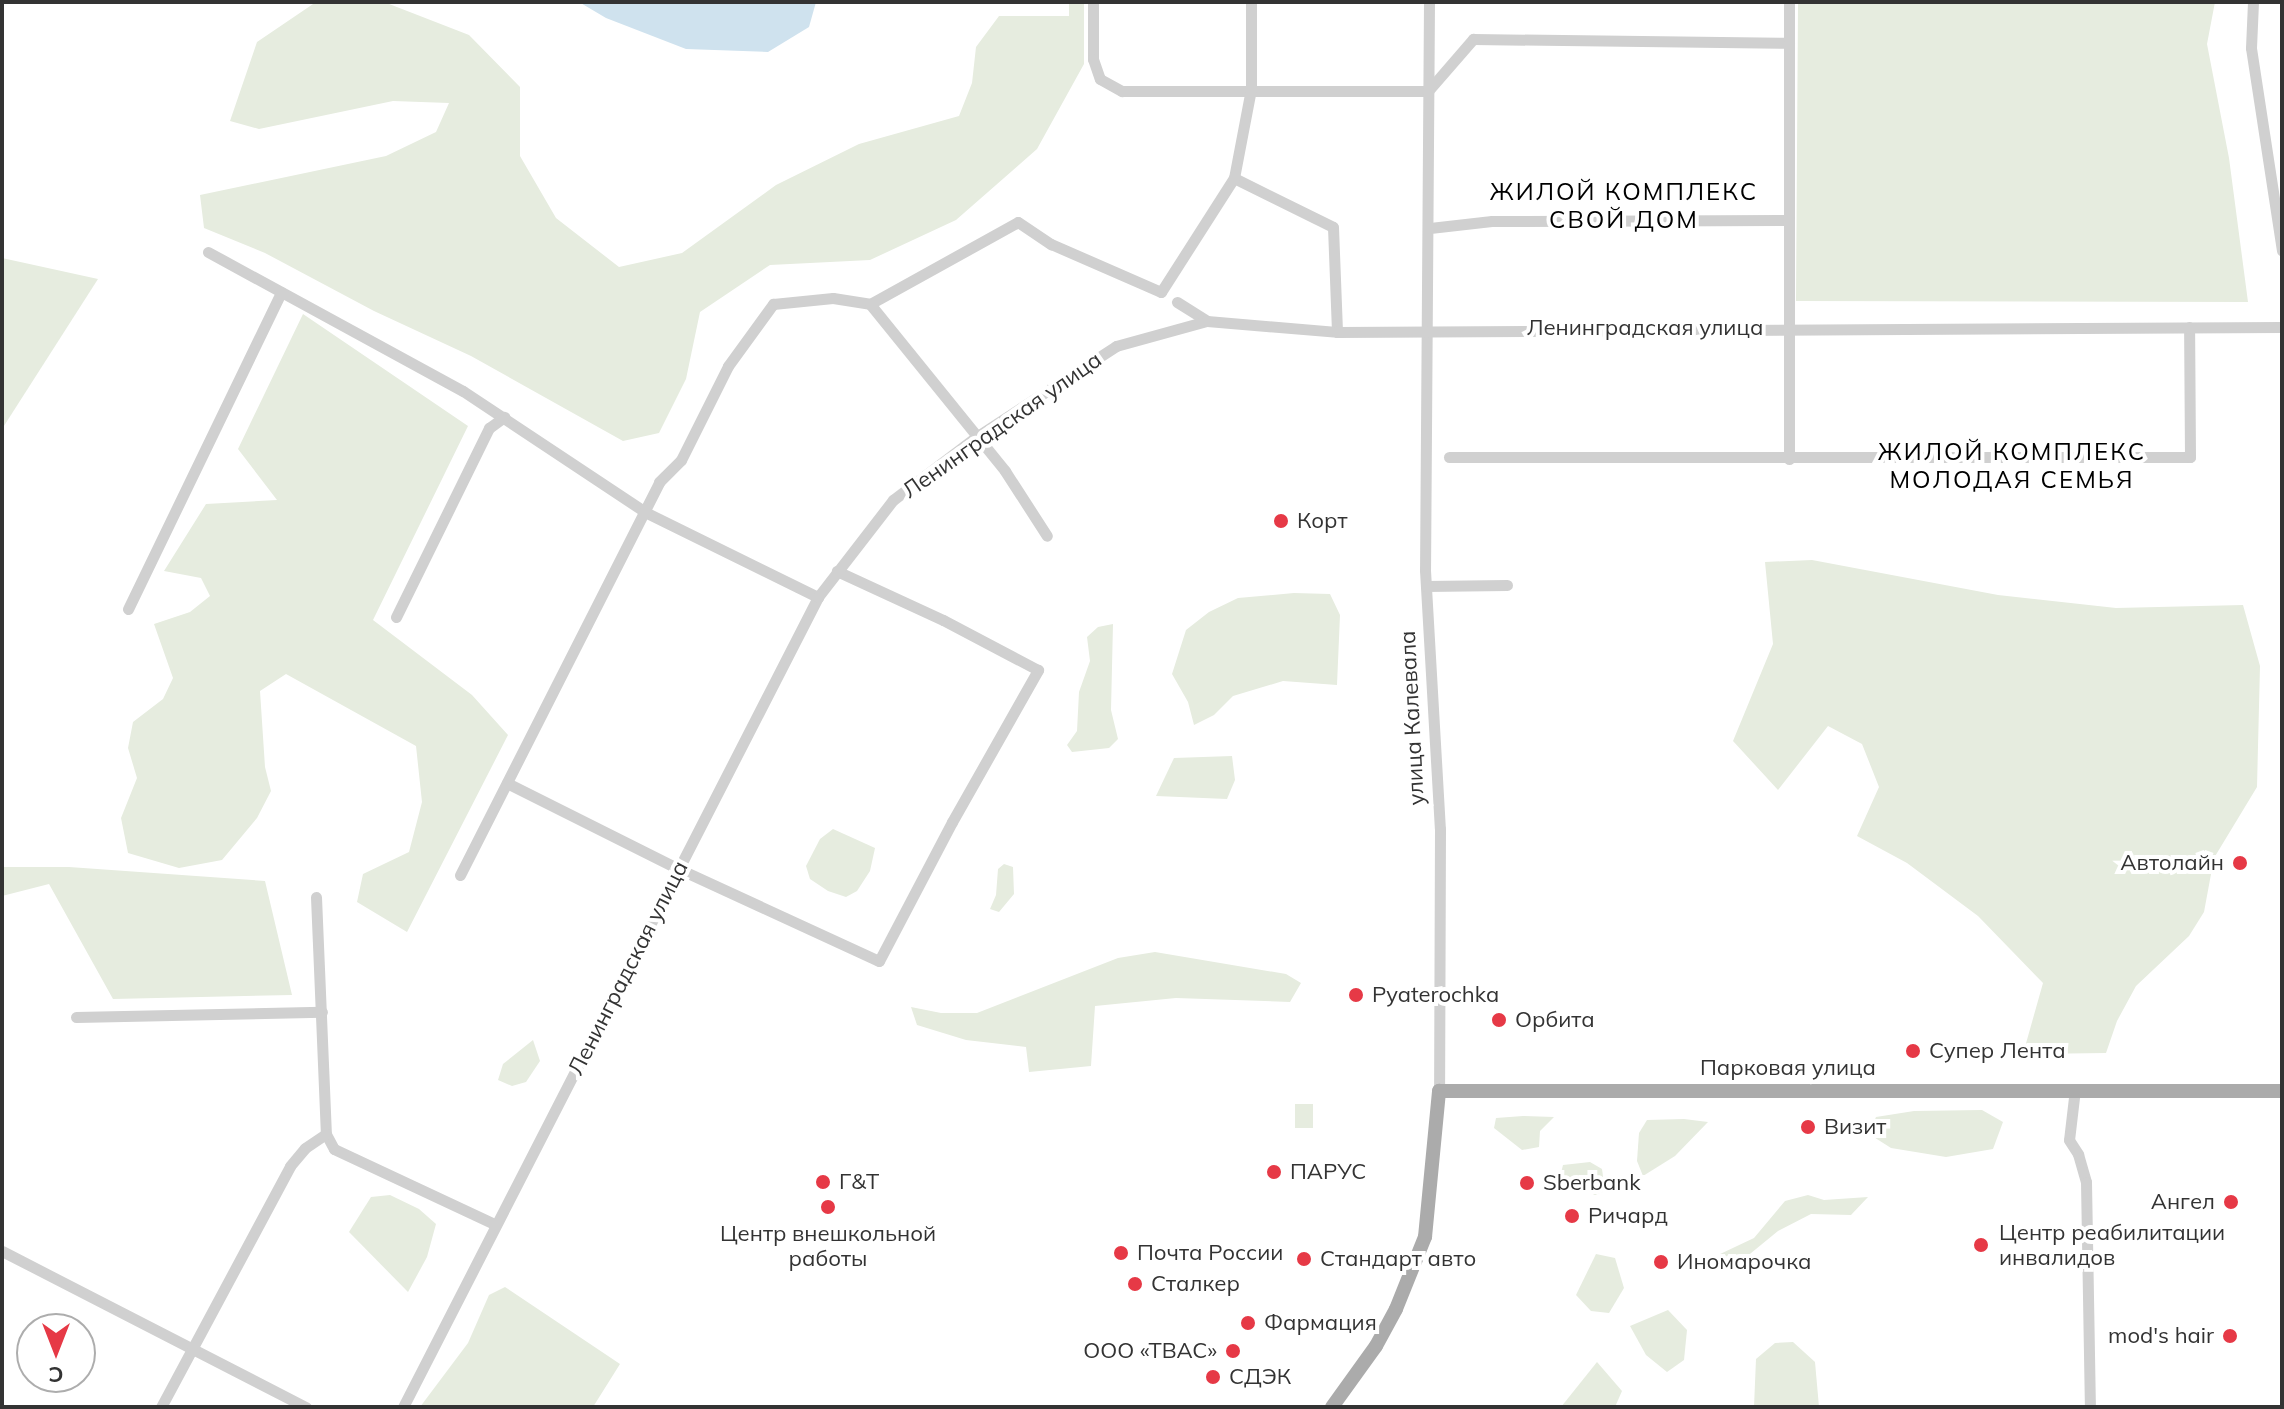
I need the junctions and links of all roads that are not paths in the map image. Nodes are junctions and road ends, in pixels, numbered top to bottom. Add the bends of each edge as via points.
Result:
1 (1093, 2) edge
2 (1251, 2) edge
3 (1429, 2) edge
4 (1789, 2) edge
5 (2253, 2) edge
6 (1789, 43) junction
7 (1251, 89) junction
8 (1428, 91) junction
9 (1234, 178) junction
10 (1789, 220) junction
11 (1430, 228) junction
12 (2282, 251) edge
13 (208, 252) dead end
14 (281, 292) junction
15 (1177, 302) dead end
16 (870, 304) junction
17 (1207, 321) junction
18 (2189, 327) junction
19 (2282, 327) edge
20 (1789, 328) junction
21 (1429, 329) junction
22 (1337, 332) junction
23 (504, 417) junction
24 (976, 437) junction
25 (1428, 453) junction
26 (1789, 459) junction
27 (645, 512) junction
28 (1047, 536) dead end
29 (837, 571) junction
30 (1507, 585) dead end
31 (1426, 586) junction
32 (818, 597) junction
33 (128, 609) dead end
34 (396, 617) dead end
35 (507, 783) junction
36 (679, 869) junction
37 (460, 875) dead end
38 (316, 897) dead end
39 (322, 1012) junction
40 (76, 1017) dead end
41 (2075, 1089) junction
42 (1439, 1091) junction
43 (2282, 1091) edge
44 (326, 1134) junction
45 (494, 1224) junction
46 (2, 1251) edge
47 (192, 1350) junction
48 (161, 1407) edge
49 (306, 1407) edge
50 (403, 1407) edge
51 (1332, 1407) edge
52 (2090, 1407) edge

1 - 7 street via 1093,59 1100,79 1122,91
2 - 7 street
3 - 8 street, улица Калевала
4 - 6 street
5 - 12 street via 2251,48
6 - 8 street via 1473,39
6 - 10 street
7 - 8 street
7 - 9 street
8 - 11 street, улица Калевала
9 - 16 street via 1161,292 1051,244 1018,222
9 - 22 street via 1333,227
10 - 11 street via 1492,221
10 - 20 street
11 - 21 street, улица Калевала
13 - 14 street
14 - 23 street
14 - 33 street
15 - 17 street
16 - 24 street
16 - 27 street via 833,298 773,304 728,366 681,460 659,482
17 - 22 street, Ленинградская улица
17 - 24 street, Ленинградская улица via 1116,346
18 - 19 street, Ленинградская улица
18 - 20 street, Ленинградская улица
18 - 26 street via 2190,457
20 - 21 street, Ленинградская улица
20 - 26 street
21 - 22 street, Ленинградская улица
21 - 25 street, улица Калевала
23 - 27 street
23 - 34 street via 489,428
24 - 28 street
24 - 29 street, Ленинградская улица via 893,500
25 - 26 street
25 - 31 street, улица Калевала
27 - 32 street
27 - 35 street
29 - 32 street, Ленинградская улица
29 - 36 street via 1038,670 879,961
30 - 31 street
31 - 42 street, улица Калевала via 1440,829
32 - 36 street, Ленинградская улица
35 - 36 street
35 - 37 street
36 - 45 street, Ленинградская улица
38 - 39 street
39 - 40 street
39 - 44 street
41 - 42 main road, Парковая улица
41 - 43 main road, Парковая улица
41 - 52 street via 2069,1140 2086,1182
42 - 51 main road, улица Калевала via 1425,1237 1376,1346
44 - 45 street via 334,1149
44 - 47 street via 290,1166
45 - 50 street, Ленинградская улица
46 - 47 street
47 - 48 street
47 - 49 street

